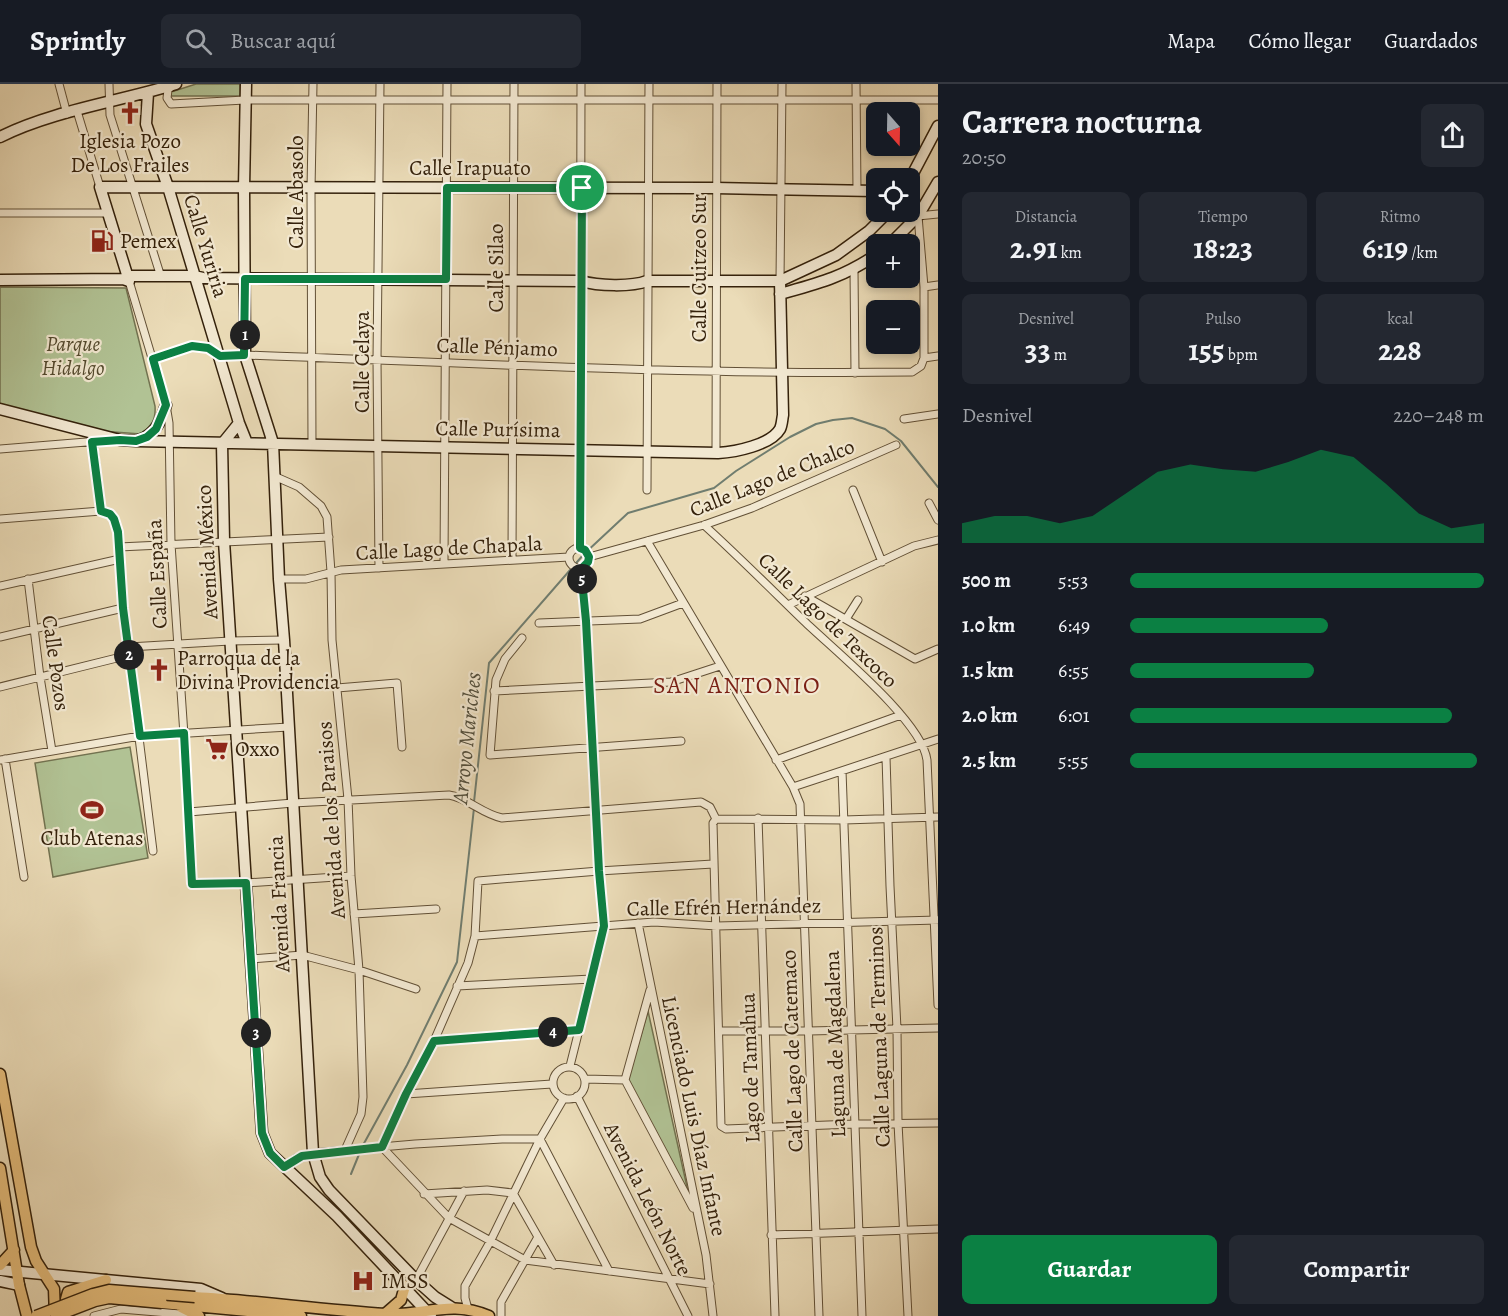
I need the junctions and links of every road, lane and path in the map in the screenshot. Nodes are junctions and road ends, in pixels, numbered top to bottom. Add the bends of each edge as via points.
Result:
1 (59, 84) edge
2 (109, 84) edge
3 (175, 84) edge
4 (246, 84) edge
5 (313, 84) edge
6 (380, 84) edge
7 (447, 84) edge
8 (514, 84) edge
9 (581, 84) edge
10 (649, 84) edge
11 (717, 84) edge
12 (782, 84) edge
13 (856, 84) edge
14 (148, 93) junction
15 (782, 99) junction
16 (856, 99) junction
17 (245, 100) junction
18 (380, 100) junction
19 (447, 100) junction
20 (514, 100) junction
21 (581, 100) junction
22 (649, 100) junction
23 (716, 100) junction
24 (938, 100) edge
25 (313, 101) junction
26 (109, 103) junction
27 (72, 112) junction
28 (938, 126) edge
29 (0, 137) edge
30 (916, 168) edge
31 (938, 182) edge
32 (131, 186) junction
33 (100, 187) junction
34 (168, 187) junction
35 (244, 188) junction
36 (378, 188) junction
37 (447, 188) junction
38 (582, 188) junction
39 (715, 188) junction
40 (311, 189) junction
41 (512, 189) junction
42 (647, 189) junction
43 (781, 190) junction
44 (856, 191) junction
45 (866, 191) edge
46 (0, 213) edge
47 (108, 213) junction
48 (920, 213) edge
49 (938, 213) edge
50 (920, 216) edge
51 (878, 222) edge
52 (912, 222) edge
53 (919, 222) edge
54 (900, 234) edge
55 (866, 262) edge
56 (854, 270) junction
57 (162, 277) junction
58 (127, 279) junction
59 (198, 279) junction
60 (245, 279) junction
61 (446, 279) junction
62 (0, 280) edge
63 (312, 280) junction
64 (379, 280) junction
65 (513, 280) junction
66 (715, 280) junction
67 (581, 281) junction
68 (648, 281) junction
69 (780, 281) junction
70 (938, 285) edge
71 (924, 287) junction
72 (780, 294) junction
73 (244, 355) junction
74 (220, 356) junction
75 (938, 356) edge
76 (312, 357) junction
77 (924, 358) junction
78 (153, 359) junction
79 (377, 360) junction
80 (444, 362) junction
81 (514, 365) junction
82 (580, 366) junction
83 (647, 368) junction
84 (716, 372) junction
85 (782, 373) junction
86 (855, 373) junction
87 (166, 405) junction
88 (0, 409) edge
89 (938, 414) edge
90 (904, 419) dead end
91 (239, 423) junction
92 (93, 437) junction
93 (136, 441) junction
94 (168, 442) junction
95 (247, 443) junction
96 (273, 443) junction
97 (222, 444) junction
98 (312, 445) junction
99 (896, 445) dead end
100 (379, 447) junction
101 (446, 447) junction
102 (514, 448) junction
103 (0, 450) edge
104 (581, 450) junction
105 (646, 451) junction
106 (716, 452) junction
107 (274, 476) junction
108 (646, 490) dead end
109 (853, 490) dead end
110 (929, 503) dead end
111 (101, 511) junction
112 (0, 519) edge
113 (938, 520) edge
114 (704, 525) junction
115 (329, 537) junction
116 (277, 538) junction
117 (938, 540) edge
118 (224, 541) junction
119 (647, 541) junction
120 (171, 544) junction
121 (119, 547) junction
122 (582, 549) junction
123 (589, 556) junction
124 (120, 559) junction
125 (513, 559) junction
126 (882, 562) junction
127 (444, 563) junction
128 (574, 563) junction
129 (379, 568) junction
130 (331, 572) junction
131 (28, 579) junction
132 (279, 579) junction
133 (0, 586) edge
134 (805, 596) junction
135 (858, 600) dead end
136 (683, 603) junction
137 (788, 605) junction
138 (123, 608) junction
139 (846, 619) junction
140 (586, 621) junction
141 (540, 623) dead end
142 (35, 628) junction
143 (0, 637) edge
144 (522, 638) dead end
145 (284, 640) junction
146 (230, 641) junction
147 (177, 644) junction
148 (938, 649) edge
149 (129, 651) junction
150 (720, 666) junction
151 (40, 677) junction
152 (589, 686) junction
153 (0, 687) edge
154 (337, 688) junction
155 (494, 691) junction
156 (901, 714) junction
157 (289, 728) junction
158 (236, 730) junction
159 (184, 733) junction
160 (140, 736) junction
161 (938, 739) edge
162 (681, 741) dead end
163 (924, 744) junction
164 (402, 747) dead end
165 (592, 747) junction
166 (52, 751) junction
167 (886, 757) junction
168 (3, 759) edge
169 (776, 759) junction
170 (842, 771) junction
171 (793, 787) junction
172 (348, 799) junction
173 (293, 802) junction
174 (241, 807) junction
175 (597, 811) junction
176 (189, 812) junction
177 (934, 817) edge
178 (758, 818) junction
179 (802, 818) junction
180 (888, 818) junction
181 (716, 819) junction
182 (844, 820) junction
183 (153, 850) dead end
184 (713, 864) junction
185 (599, 871) junction
186 (351, 876) junction
187 (24, 877) dead end
188 (297, 879) junction
189 (246, 883) junction
190 (436, 909) dead end
191 (354, 914) junction
192 (937, 920) edge
193 (891, 922) junction
194 (638, 923) junction
195 (803, 923) junction
196 (847, 923) junction
197 (762, 924) junction
198 (604, 926) junction
199 (717, 926) junction
200 (475, 936) junction
201 (302, 955) junction
202 (251, 959) junction
203 (359, 970) junction
204 (592, 979) junction
205 (457, 986) junction
206 (416, 988) dead end
207 (650, 988) junction
208 (938, 1005) edge
209 (938, 1028) edge
210 (850, 1029) junction
211 (897, 1029) junction
212 (579, 1030) junction
213 (719, 1031) junction
214 (809, 1031) junction
215 (765, 1032) junction
216 (434, 1041) junction
217 (570, 1066) junction
218 (0, 1074) edge
219 (585, 1079) junction
220 (625, 1080) junction
221 (552, 1084) junction
222 (406, 1094) junction
223 (577, 1096) junction
224 (564, 1098) junction
225 (898, 1123) junction
226 (938, 1123) edge
227 (854, 1124) junction
228 (812, 1126) junction
229 (768, 1128) junction
230 (540, 1139) junction
231 (382, 1147) junction
232 (345, 1150) junction
233 (313, 1154) junction
234 (284, 1167) junction
235 (0, 1168) edge
236 (464, 1191) junction
237 (513, 1193) junction
238 (424, 1194) junction
239 (697, 1215) junction
240 (449, 1218) junction
241 (938, 1229) edge
242 (903, 1230) junction
243 (859, 1231) junction
244 (816, 1232) junction
245 (771, 1235) junction
246 (538, 1237) junction
247 (490, 1242) junction
248 (14, 1250) junction
249 (525, 1260) junction
250 (0, 1265) edge
251 (554, 1265) junction
252 (0, 1270) edge
253 (609, 1271) junction
254 (17, 1272) junction
255 (45, 1275) junction
256 (106, 1280) junction
257 (416, 1280) junction
258 (670, 1280) junction
259 (0, 1281) edge
260 (710, 1284) junction
261 (19, 1285) junction
262 (405, 1286) junction
263 (222, 1299) junction
264 (176, 1304) junction
265 (451, 1307) junction
266 (468, 1309) junction
267 (25, 1311) edge
268 (430, 1313) edge
269 (385, 1314) junction
270 (17, 1316) edge
271 (36, 1316) edge
272 (56, 1316) edge
273 (70, 1316) edge
274 (94, 1316) edge
275 (201, 1316) edge
276 (301, 1316) edge
277 (489, 1316) edge
278 (501, 1316) edge
279 (688, 1316) edge
280 (713, 1316) edge
281 (775, 1316) edge
282 (819, 1316) edge
283 (862, 1316) edge
284 (908, 1316) edge

1 - 27 street
2 - 26 street
3 - 14 street
3 - 17 street via 167,93 171,104
4 - 17 street, Avenida Francia
5 - 25 street, Calle Abasolo
6 - 18 street, Calle Celaya
7 - 19 street
8 - 20 street, Calle Silao
9 - 21 street
10 - 22 street
11 - 23 street, Calle Cuitzeo Sur
12 - 15 street
13 - 16 street
14 - 26 street
14 - 34 street, Calle Yuriria via 146,124
15 - 16 street
15 - 23 street
15 - 43 street
16 - 24 street
16 - 44 street
17 - 25 street
17 - 35 street, Avenida Francia
18 - 19 street
18 - 25 street
18 - 36 street, Calle Celaya
19 - 20 street
19 - 37 street
20 - 21 street
20 - 41 street, Calle Silao
21 - 22 street
21 - 38 street
22 - 23 street
22 - 42 street
23 - 39 street, Calle Cuitzeo Sur
25 - 40 street, Calle Abasolo
26 - 27 street
26 - 32 street
27 - 29 street
27 - 33 street
28 - 30 street
31 - 48 street
32 - 33 street, Calle Irapuato
32 - 34 street, Calle Irapuato
32 - 57 street
33 - 47 street
34 - 35 street, Calle Irapuato
34 - 59 street, Calle Yuriria
35 - 40 street, Calle Irapuato
35 - 60 street, Avenida Francia
36 - 37 street, Calle Irapuato
36 - 40 street, Calle Irapuato
36 - 64 street, Calle Celaya
37 - 41 street, Calle Irapuato
37 - 61 street
38 - 41 street, Calle Irapuato
38 - 42 street, Calle Irapuato
38 - 67 street
39 - 42 street, Calle Irapuato
39 - 43 street, Calle Irapuato
39 - 66 street, Calle Cuitzeo Sur
40 - 63 street, Calle Abasolo
41 - 65 street, Calle Silao
42 - 68 street
43 - 44 street, Calle Irapuato
43 - 69 street
44 - 45 street, Calle Irapuato
46 - 47 street
47 - 58 street
49 - 50 street
51 - 69 street via 836,255
52 - 54 street
53 - 71 street
55 - 56 street
56 - 72 street
56 - 86 street
57 - 58 street
57 - 59 street
58 - 59 street
58 - 62 street
58 - 78 street, Calle España
59 - 60 street
59 - 74 street, Calle Yuriria
60 - 63 street
60 - 73 street, Avenida Francia
61 - 64 street
61 - 65 street
61 - 80 street
63 - 64 street
63 - 76 street, Calle Abasolo
64 - 79 street, Calle Celaya
65 - 67 street
65 - 81 street, Calle Silao
66 - 68 street
66 - 69 street
66 - 84 street, Calle Cuitzeo Sur
67 - 68 street
67 - 82 street
68 - 83 street
69 - 72 street, Calle Purísima
70 - 71 street
71 - 77 street
72 - 85 street, Calle Purísima
73 - 74 street, Calle Pénjamo
73 - 76 street, Calle Pénjamo
73 - 96 street, Avenida Francia
74 - 78 street, Calle Pénjamo via 208,348 192,346
74 - 91 street, Calle Yuriria
75 - 77 street
76 - 79 street, Calle Pénjamo
76 - 98 street, Calle Abasolo
77 - 86 street, Calle Pénjamo via 916,370
78 - 87 street, Calle España
79 - 80 street, Calle Pénjamo
79 - 100 street, Calle Celaya
80 - 81 street, Calle Pénjamo
80 - 101 street
81 - 82 street, Calle Pénjamo
81 - 102 street, Calle Silao
82 - 83 street, Calle Pénjamo
82 - 104 street
83 - 84 street, Calle Pénjamo
83 - 105 street
84 - 85 street, Calle Pénjamo
84 - 106 street, Calle Cuitzeo Sur
85 - 86 street, Calle Pénjamo
85 - 106 street, Calle Purísima via 783,416 779,431 749,447
87 - 93 street via 156,429
87 - 94 street, Calle España
88 - 92 street, Calle Purísima
89 - 90 street
91 - 95 street, Calle Yuriria
91 - 97 street
92 - 93 street, Calle Purísima
92 - 103 street
92 - 111 street
93 - 94 street, Calle Purísima
94 - 97 street, Calle Purísima
94 - 120 street, Calle España
95 - 96 street, Calle Purísima
95 - 97 street, Calle Purísima
96 - 98 street, Calle Purísima
96 - 107 street, Avenida Francia
97 - 118 street, Avenida México
98 - 100 street, Calle Purísima
99 - 114 street, Calle Lago de Chalco via 782,496
100 - 101 street, Calle Purísima
100 - 129 street, Calle Celaya
101 - 102 street, Calle Purísima
101 - 127 street
102 - 104 street, Calle Purísima
102 - 125 street, Calle Silao
104 - 105 street, Calle Purísima
104 - 122 street
105 - 106 street, Calle Purísima
105 - 108 street
107 - 115 street, Avenida de los Paraisos via 299,487 321,506 327,516
107 - 116 street, Avenida Francia
109 - 126 street
110 - 113 street
111 - 112 street
111 - 121 street via 114,519
114 - 119 street, Calle Lago de Chalco
114 - 137 street, Calle Lago de Texcoco
115 - 116 street
115 - 130 street, Avenida de los Paraisos
116 - 118 street
116 - 132 street, Avenida Francia
117 - 126 street via 914,546
118 - 120 street
118 - 146 street, Avenida México
119 - 123 street, Calle Lago de Chalco
119 - 136 street, Calle Lago de Catemaco
120 - 121 street
120 - 147 street, Calle España
121 - 124 street
122 - 123 street
122 - 128 street via 572,551
123 - 128 street via 588,562
124 - 131 street
124 - 138 street
125 - 127 street, Calle Lago de Chapala
125 - 128 street, Calle Lago de Chapala
126 - 134 street
127 - 129 street, Calle Lago de Chapala
128 - 140 street via 582,580
129 - 130 street, Calle Lago de Chapala
130 - 132 street via 306,579
130 - 154 street, Avenida de los Paraisos
131 - 133 street
131 - 142 street, Calle Pozos
132 - 145 street, Avenida Francia
134 - 137 street
134 - 139 street
135 - 139 street
136 - 140 street via 640,619
136 - 150 street, Calle Lago de Catemaco
137 - 156 street, Calle Lago de Texcoco
138 - 142 street
138 - 149 street
139 - 148 street via 915,659
140 - 141 street
140 - 152 street
142 - 143 street
142 - 151 street, Calle Pozos
144 - 155 street via 500,668
145 - 146 street
145 - 157 street, Avenida Francia
146 - 147 street
146 - 158 street, Avenida México
147 - 149 street
147 - 159 street, Calle España
149 - 151 street
149 - 160 street
150 - 152 street via 671,682
150 - 169 street, Calle Lago de Catemaco
151 - 153 street
151 - 166 street, Calle Pozos
152 - 155 street
152 - 165 street
154 - 164 street via 397,683
154 - 172 street, Avenida de los Paraisos
155 - 165 street via 490,755
156 - 163 street, Calle Lago de Texcoco
156 - 169 street
157 - 158 street
157 - 173 street, Avenida Francia
158 - 159 street
158 - 174 street, Avenida México
159 - 160 street
159 - 176 street, Calle España
160 - 166 street
160 - 183 street
161 - 163 street
162 - 165 street
163 - 167 street
163 - 177 street
165 - 175 street
166 - 168 street
167 - 170 street
167 - 180 street, Calle Laguna de Terminos
168 - 187 street
169 - 171 street, Calle Lago de Catemaco
170 - 171 street
170 - 182 street, Laguna de Magdalena
171 - 179 street, Calle Lago de Catemaco
172 - 173 street
172 - 175 street via 449,795 502,818
172 - 186 street, Avenida de los Paraisos
173 - 174 street
173 - 188 street, Avenida Francia
174 - 176 street
174 - 189 street, Avenida México
175 - 181 street via 701,801 710,807
175 - 185 street
176 - 189 street, Calle España via 192,884
177 - 180 street
177 - 192 street
178 - 179 street
178 - 181 street
178 - 197 street, Lago de Tamahua
179 - 182 street
179 - 195 street, Calle Lago de Catemaco
180 - 182 street
180 - 193 street, Calle Laguna de Terminos
181 - 184 street
182 - 196 street, Laguna de Magdalena
184 - 185 street
184 - 199 street
185 - 198 street
185 - 200 street via 478,881
186 - 188 street
186 - 191 street, Avenida de los Paraisos
188 - 189 street
188 - 201 street, Avenida Francia
189 - 202 street, Avenida México
190 - 191 street
191 - 203 street, Avenida de los Paraisos
192 - 193 street, Calle Efrén Hernández
192 - 208 street
193 - 196 street, Calle Efrén Hernández
193 - 211 street, Calle Laguna de Terminos
194 - 198 street, Calle Efrén Hernández
194 - 199 street, Calle Efrén Hernández
194 - 207 street, Licenciado Luis Díaz Infante
195 - 196 street, Calle Efrén Hernández
195 - 197 street, Calle Efrén Hernández
195 - 214 street, Calle Lago de Catemaco
196 - 210 street, Laguna de Magdalena
197 - 199 street, Calle Efrén Hernández
197 - 215 street, Lago de Tamahua
198 - 200 street, Calle Efrén Hernández
198 - 204 street
199 - 213 street
200 - 205 street
201 - 202 street
201 - 203 street
201 - 233 street, Avenida Francia
202 - 234 street, Avenida México via 262,1133 270,1153
203 - 206 street
203 - 232 street, Avenida de los Paraisos via 363,1107
204 - 205 street
204 - 212 street
205 - 216 street
207 - 220 street
207 - 239 street, Licenciado Luis Díaz Infante
209 - 211 street
210 - 211 street
210 - 214 street
210 - 227 street, Laguna de Magdalena
211 - 225 street, Calle Laguna de Terminos
212 - 216 street
212 - 217 street
213 - 215 street
213 - 229 street via 721,1126
214 - 215 street
214 - 228 street, Calle Lago de Catemaco
215 - 229 street, Lago de Tamahua
216 - 222 street
217 - 219 street
217 - 221 street via 555,1073
218 - 255 main road via 31,1247
219 - 220 street
219 - 223 street via 584,1089
220 - 239 street
221 - 222 street
221 - 224 street
222 - 231 street
223 - 224 street
223 - 258 street, Avenida León Norte
224 - 230 street
225 - 226 street
225 - 227 street
225 - 242 street, Calle Laguna de Terminos
227 - 228 street
227 - 243 street, Laguna de Magdalena
228 - 229 street
228 - 244 street, Calle Lago de Catemaco
229 - 245 street, Lago de Tamahua
230 - 231 street
230 - 237 street
230 - 253 street
231 - 232 street
231 - 238 street
232 - 233 street
233 - 234 street via 296,1158
233 - 257 street, Avenida Francia via 329,1190
234 - 262 street, Avenida México
235 - 248 main road
236 - 237 street
236 - 238 street
236 - 240 street
237 - 246 street
237 - 247 street
238 - 240 street
239 - 260 street, Licenciado Luis Díaz Infante
240 - 247 street
240 - 257 street
241 - 242 street
242 - 243 street
242 - 284 street, Calle Laguna de Terminos
243 - 244 street
243 - 283 street, Laguna de Magdalena
244 - 245 street
244 - 282 street, Calle Lago de Catemaco
245 - 281 street, Lago de Tamahua
246 - 249 street
246 - 251 street
247 - 249 street
247 - 266 street via 465,1286
248 - 250 main road
248 - 254 main road
249 - 251 street
249 - 278 street via 501,1302
251 - 253 street
252 - 254 street
253 - 258 street
254 - 255 street
254 - 261 main road
255 - 256 street
255 - 272 main road via 54,1289
256 - 263 street via 201,1289
256 - 273 main road via 68,1292
257 - 265 street, Avenida Francia
258 - 260 street
258 - 279 street, Avenida León Norte
259 - 261 street
260 - 280 street, Licenciado Luis Díaz Infante
261 - 267 main road
262 - 268 street, Avenida México
262 - 269 main road via 401,1300
263 - 269 main road
263 - 271 main road, bridge via 109,1290
264 - 272 main road, bridge via 109,1298
264 - 275 main road
264 - 276 main road
265 - 266 main road
265 - 268 main road
266 - 277 main road
267 - 270 main road
268 - 269 main road
274 - 275 street via 121,1309

